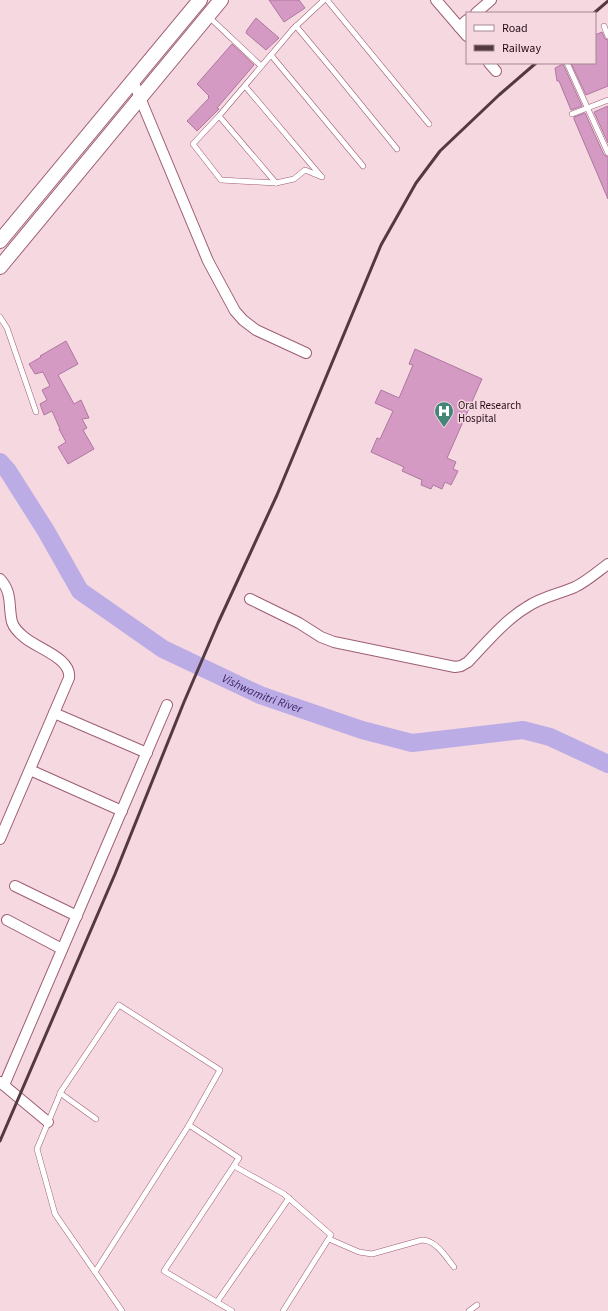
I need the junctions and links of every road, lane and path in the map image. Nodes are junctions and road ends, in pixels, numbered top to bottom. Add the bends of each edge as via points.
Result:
1 (200, 0) edge
2 (221, 0) edge
3 (326, 0) edge
4 (436, 0) edge
5 (491, 0) edge
6 (477, 12) edge
7 (208, 16) junction
8 (463, 24) edge
9 (296, 26) junction
10 (604, 26) dead end
11 (608, 36) edge
12 (271, 55) junction
13 (490, 64) edge
14 (567, 64) edge
15 (261, 66) junction
16 (496, 71) dead end
17 (133, 81) junction
18 (245, 86) junction
19 (141, 97) junction
20 (608, 100) edge
21 (587, 109) junction
22 (572, 114) dead end
23 (219, 116) junction
24 (428, 124) dead end
25 (397, 149) dead end
26 (608, 153) edge
27 (363, 166) dead end
28 (276, 183) junction
29 (0, 241) edge
30 (0, 267) edge
31 (0, 317) edge
32 (306, 353) dead end
33 (36, 412) dead end
34 (608, 564) edge
35 (2, 584) edge
36 (250, 599) dead end
37 (167, 705) dead end
38 (54, 713) junction
39 (147, 753) junction
40 (30, 770) junction
41 (122, 811) junction
42 (0, 839) edge
43 (15, 886) dead end
44 (77, 916) junction
45 (7, 920) dead end
46 (62, 949) junction
47 (2, 1083) edge
48 (60, 1094) junction
49 (96, 1119) dead end
50 (48, 1122) junction
51 (188, 1125) junction
52 (234, 1166) junction
53 (289, 1198) junction
54 (329, 1239) junction
55 (454, 1267) dead end
56 (95, 1272) junction
57 (217, 1302) junction
58 (477, 1305) dead end
59 (122, 1311) edge
60 (232, 1311) edge
61 (283, 1311) edge
62 (469, 1311) edge

1 - 17 main road
2 - 7 main road
3 - 9 lane
3 - 24 lane
4 - 8 street
5 - 6 street
7 - 15 lane
7 - 19 main road
9 - 12 lane
9 - 25 lane
10 - 11 lane
12 - 15 lane
12 - 27 lane
13 - 16 street
14 - 21 lane
15 - 18 lane
17 - 19 street
17 - 29 main road
18 - 23 lane
18 - 28 lane via 322,177 305,170 294,179
19 - 30 main road
19 - 32 street via 208,261 235,311 256,330
20 - 21 lane
21 - 22 lane
21 - 26 lane
23 - 28 lane
23 - 28 lane via 193,144 221,180
31 - 33 lane via 7,328
34 - 36 street via 584,582 527,606 468,662 455,667 334,642
35 - 38 street via 10,597 12,623 18,631 31,643 59,659 70,672
37 - 39 street
38 - 39 street
38 - 40 street
39 - 41 street
40 - 41 street
40 - 42 street
41 - 44 street
43 - 44 street
44 - 46 street
45 - 46 street
46 - 47 street
47 - 50 street
48 - 49 lane
48 - 50 lane
48 - 51 lane via 119,1005 220,1070
50 - 56 lane via 37,1149 55,1214
51 - 52 lane via 239,1158
51 - 56 lane
52 - 53 lane
52 - 57 lane via 164,1271
53 - 54 lane via 331,1235
53 - 57 lane
54 - 55 lane via 359,1252 372,1254 427,1240
54 - 61 lane
56 - 59 lane
57 - 60 lane
58 - 62 lane

